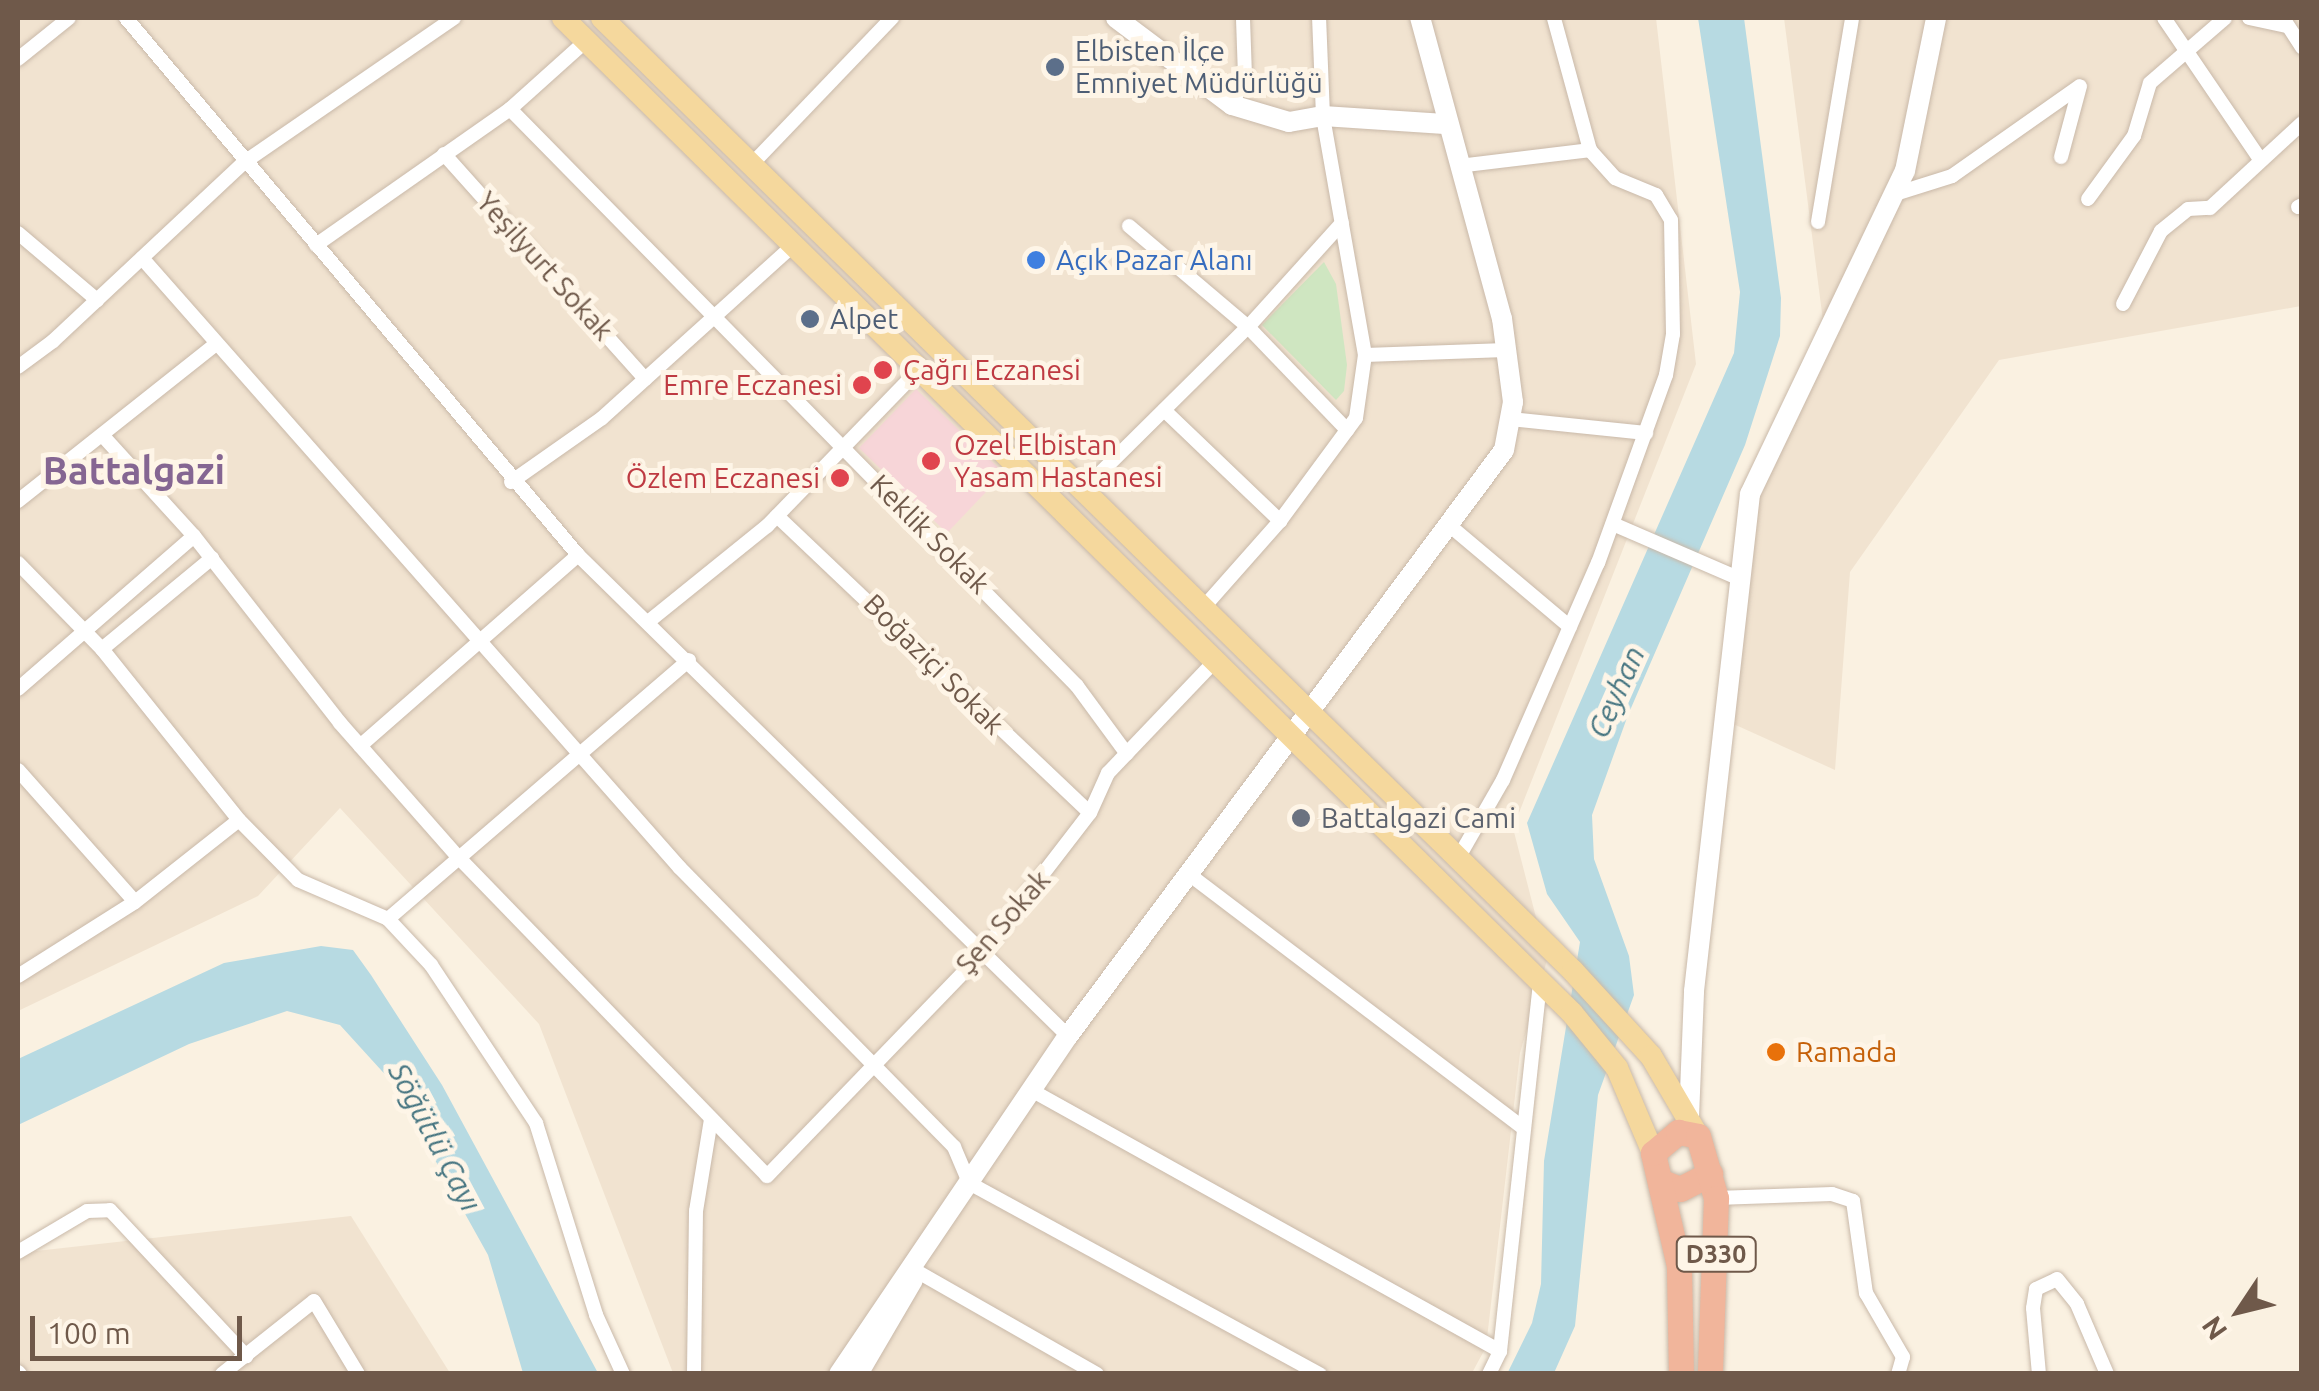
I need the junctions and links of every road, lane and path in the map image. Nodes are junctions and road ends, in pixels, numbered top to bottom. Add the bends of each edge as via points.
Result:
1 (69, 18) edge
2 (126, 18) edge
3 (454, 18) edge
4 (563, 18) edge
5 (602, 18) edge
6 (892, 18) edge
7 (1116, 18) edge
8 (1242, 18) edge
9 (1319, 18) edge
10 (1420, 18) edge
11 (1554, 18) edge
12 (1852, 18) edge
13 (1936, 18) edge
14 (2164, 18) edge
15 (2225, 18) edge
16 (2249, 18) edge
17 (2285, 22) edge
18 (588, 39) junction
19 (2302, 47) edge
20 (2185, 54) junction
21 (18, 59) edge
22 (1232, 105) junction
23 (510, 109) junction
24 (1322, 116) junction
25 (1446, 124) junction
26 (2300, 127) edge
27 (1590, 150) junction
28 (444, 154) junction
29 (2061, 157) dead end
30 (2259, 158) junction
31 (243, 163) junction
32 (751, 165) junction
33 (1458, 166) junction
34 (1896, 194) junction
35 (2088, 198) dead end
36 (1818, 222) dead end
37 (1342, 223) junction
38 (1129, 226) dead end
39 (18, 233) edge
40 (796, 243) junction
41 (316, 246) junction
42 (142, 258) junction
43 (97, 300) junction
44 (2124, 304) dead end
45 (714, 318) junction
46 (1248, 327) junction
47 (216, 344) junction
48 (1506, 350) junction
49 (1365, 354) junction
50 (18, 366) edge
51 (921, 367) junction
52 (646, 379) junction
53 (1164, 410) junction
54 (1510, 419) junction
55 (1348, 430) junction
56 (1646, 432) junction
57 (104, 436) junction
58 (844, 448) junction
59 (511, 482) junction
60 (1083, 490) junction
61 (18, 501) edge
62 (777, 516) junction
63 (1280, 521) junction
64 (1613, 524) junction
65 (1449, 525) junction
66 (194, 536) junction
67 (578, 556) junction
68 (212, 558) junction
69 (18, 563) edge
70 (1738, 578) junction
71 (1203, 608) junction
72 (648, 622) junction
73 (1570, 627) junction
74 (84, 629) junction
75 (478, 644) junction
76 (102, 649) junction
77 (689, 660) junction
78 (1216, 660) junction
79 (18, 689) edge
80 (1310, 713) junction
81 (1296, 736) junction
82 (360, 746) junction
83 (1127, 754) junction
84 (581, 758) junction
85 (18, 770) edge
86 (1090, 813) junction
87 (239, 820) junction
88 (1460, 855) junction
89 (460, 859) junction
90 (1190, 875) junction
91 (135, 902) junction
92 (388, 919) junction
93 (982, 953) junction
94 (18, 976) edge
95 (1540, 980) junction
96 (1068, 1036) junction
97 (874, 1067) junction
98 (1031, 1090) junction
99 (711, 1119) junction
100 (1521, 1126) junction
101 (1694, 1127) junction
102 (1653, 1153) junction
103 (1662, 1182) junction
104 (969, 1183) junction
105 (1713, 1186) junction
106 (18, 1252) edge
107 (918, 1272) junction
108 (1500, 1352) junction
109 (246, 1356) junction
110 (222, 1374) edge
111 (358, 1374) edge
112 (624, 1374) edge
113 (694, 1374) edge
114 (840, 1374) edge
115 (858, 1374) edge
116 (1097, 1374) edge
117 (1320, 1374) edge
118 (1489, 1374) edge
119 (1681, 1374) edge
120 (1710, 1374) edge
121 (1898, 1374) edge
122 (2039, 1374) edge
123 (2106, 1374) edge

1 - 21 street
2 - 31 street
3 - 31 street
4 - 18 main road, D330
5 - 32 main road, D330
6 - 32 street
7 - 22 street
8 - 22 street via 1246,76
9 - 24 street
10 - 25 street
11 - 27 street
12 - 36 street
13 - 34 street
14 - 20 street
15 - 20 street
16 - 17 street
17 - 19 street
18 - 23 street
18 - 40 main road, D330
20 - 30 street
20 - 35 street via 2150,84 2134,136
22 - 24 street via 1289,122
23 - 28 street
23 - 45 street, Keklik Sokak
24 - 25 street
24 - 37 street
25 - 33 street
26 - 30 street
27 - 33 street
27 - 56 street via 1614,178 1656,194 1671,220 1673,334
28 - 41 street
28 - 52 street, Yeşilyurt Sokak
29 - 34 street via 2080,86 1952,176
30 - 44 street via 2210,208 2188,208 2161,231
31 - 41 street
31 - 42 street
32 - 60 main road, D330
33 - 48 street
34 - 70 street via 1750,494
37 - 46 street
37 - 49 street
38 - 46 street
39 - 43 street
40 - 45 street
40 - 51 main road, D330
41 - 59 street
42 - 43 street
42 - 47 street
43 - 50 street
45 - 52 street
45 - 58 street, Keklik Sokak
46 - 53 street
46 - 55 street
47 - 57 street
47 - 75 street
48 - 49 street
48 - 54 street
49 - 55 street via 1356,418
51 - 58 street
51 - 78 main road, D330
52 - 59 street
53 - 60 street
53 - 63 street
54 - 56 street
54 - 65 street via 1504,450
55 - 63 street
56 - 64 street
57 - 61 street
57 - 66 street
58 - 62 street
58 - 83 street, Keklik Sokak via 1078,686
59 - 67 street
60 - 71 main road, D330
62 - 72 street
62 - 86 street, Boğaziçi Sokak
63 - 71 street
64 - 70 street
64 - 73 street
65 - 73 street
65 - 80 street
66 - 68 street
66 - 74 street
67 - 72 street
67 - 75 street
68 - 76 street
68 - 82 street
69 - 74 street
70 - 101 street via 1694,992
71 - 80 main road, D330
72 - 77 street
73 - 88 street via 1503,780
74 - 76 street
74 - 79 street
75 - 82 street
75 - 84 street
76 - 87 street
77 - 84 street
77 - 93 street
78 - 81 main road, D330
78 - 83 street, Şen Sokak
80 - 81 street
80 - 88 main road, D330
81 - 90 street
81 - 95 main road, D330
82 - 89 street
83 - 86 street, Şen Sokak via 1108,773
84 - 89 street
84 - 97 street
85 - 91 street
86 - 93 street, Şen Sokak
87 - 91 street
87 - 92 street via 298,880
88 - 101 main road, D330 via 1630,1030
89 - 92 street
89 - 99 street
90 - 96 street
90 - 100 street
91 - 94 street
92 - 112 street via 431,965 536,1123 596,1315
93 - 96 street
93 - 97 street, Şen Sokak
95 - 100 street
95 - 102 main road, D330 via 1617,1068
96 - 98 street
97 - 99 street, Şen Sokak via 767,1176
97 - 104 street via 954,1148
98 - 104 street
98 - 108 street
99 - 113 street via 696,1210
100 - 108 street
101 - 102 highway
101 - 105 highway, D330
102 - 103 highway, D330
103 - 105 highway
103 - 119 highway, D330 via 1678,1266
104 - 107 street
104 - 114 street
104 - 117 street
105 - 120 highway, D330
105 - 121 street via 1853,1201 1866,1293 1903,1358
106 - 109 street via 88,1211 110,1210
107 - 115 street
107 - 116 street
108 - 118 street
109 - 110 street
109 - 111 street via 314,1301
122 - 123 street via 2032,1308 2036,1289 2057,1279 2077,1304

